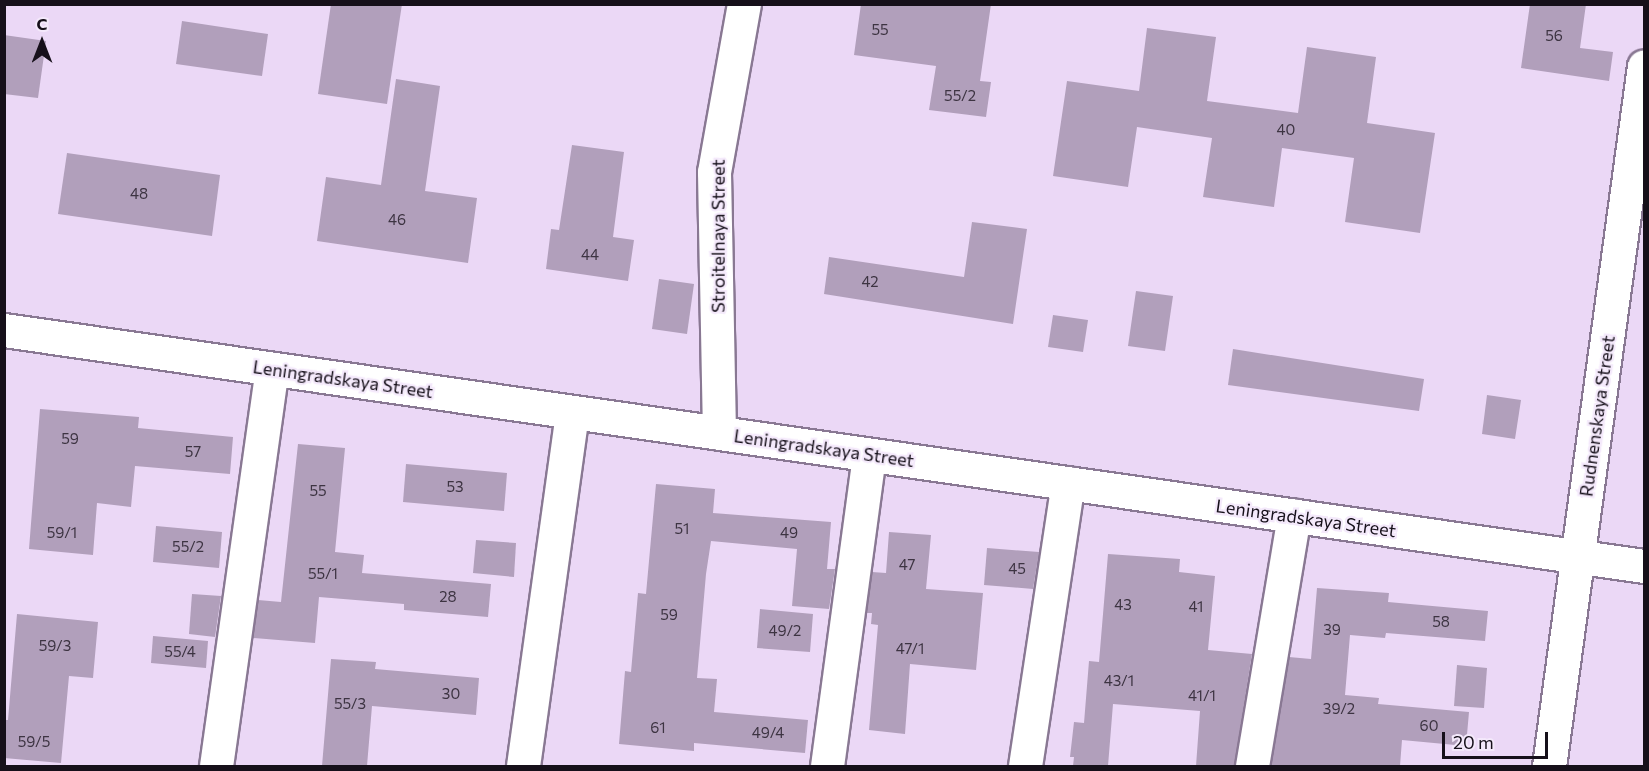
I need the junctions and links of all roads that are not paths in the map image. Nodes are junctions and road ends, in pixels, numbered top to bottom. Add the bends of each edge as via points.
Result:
1 (744, 4) edge
2 (1644, 66) edge
3 (4, 330) edge
4 (272, 369) junction
5 (572, 412) junction
6 (719, 433) junction
7 (869, 455) junction
8 (1068, 483) junction
9 (1294, 516) junction
10 (1577, 557) junction
11 (1644, 566) edge
12 (216, 766) edge
13 (523, 766) edge
14 (827, 766) edge
15 (1025, 766) edge
16 (1252, 766) edge
17 (1549, 766) edge

1 - 6 street, Stroitelnaya Street via 714,172
2 - 10 street, Rudnenskaya Street
3 - 4 street, Leningradskaya Street
4 - 5 street, Leningradskaya Street
4 - 12 street
5 - 6 street, Leningradskaya Street
5 - 13 street
6 - 7 street, Leningradskaya Street
7 - 8 street, Leningradskaya Street
7 - 14 street
8 - 9 street, Leningradskaya Street
8 - 15 street
9 - 10 street, Leningradskaya Street
9 - 16 street
10 - 11 street, Leningradskaya Street
10 - 17 street, Rudnenskaya Street

